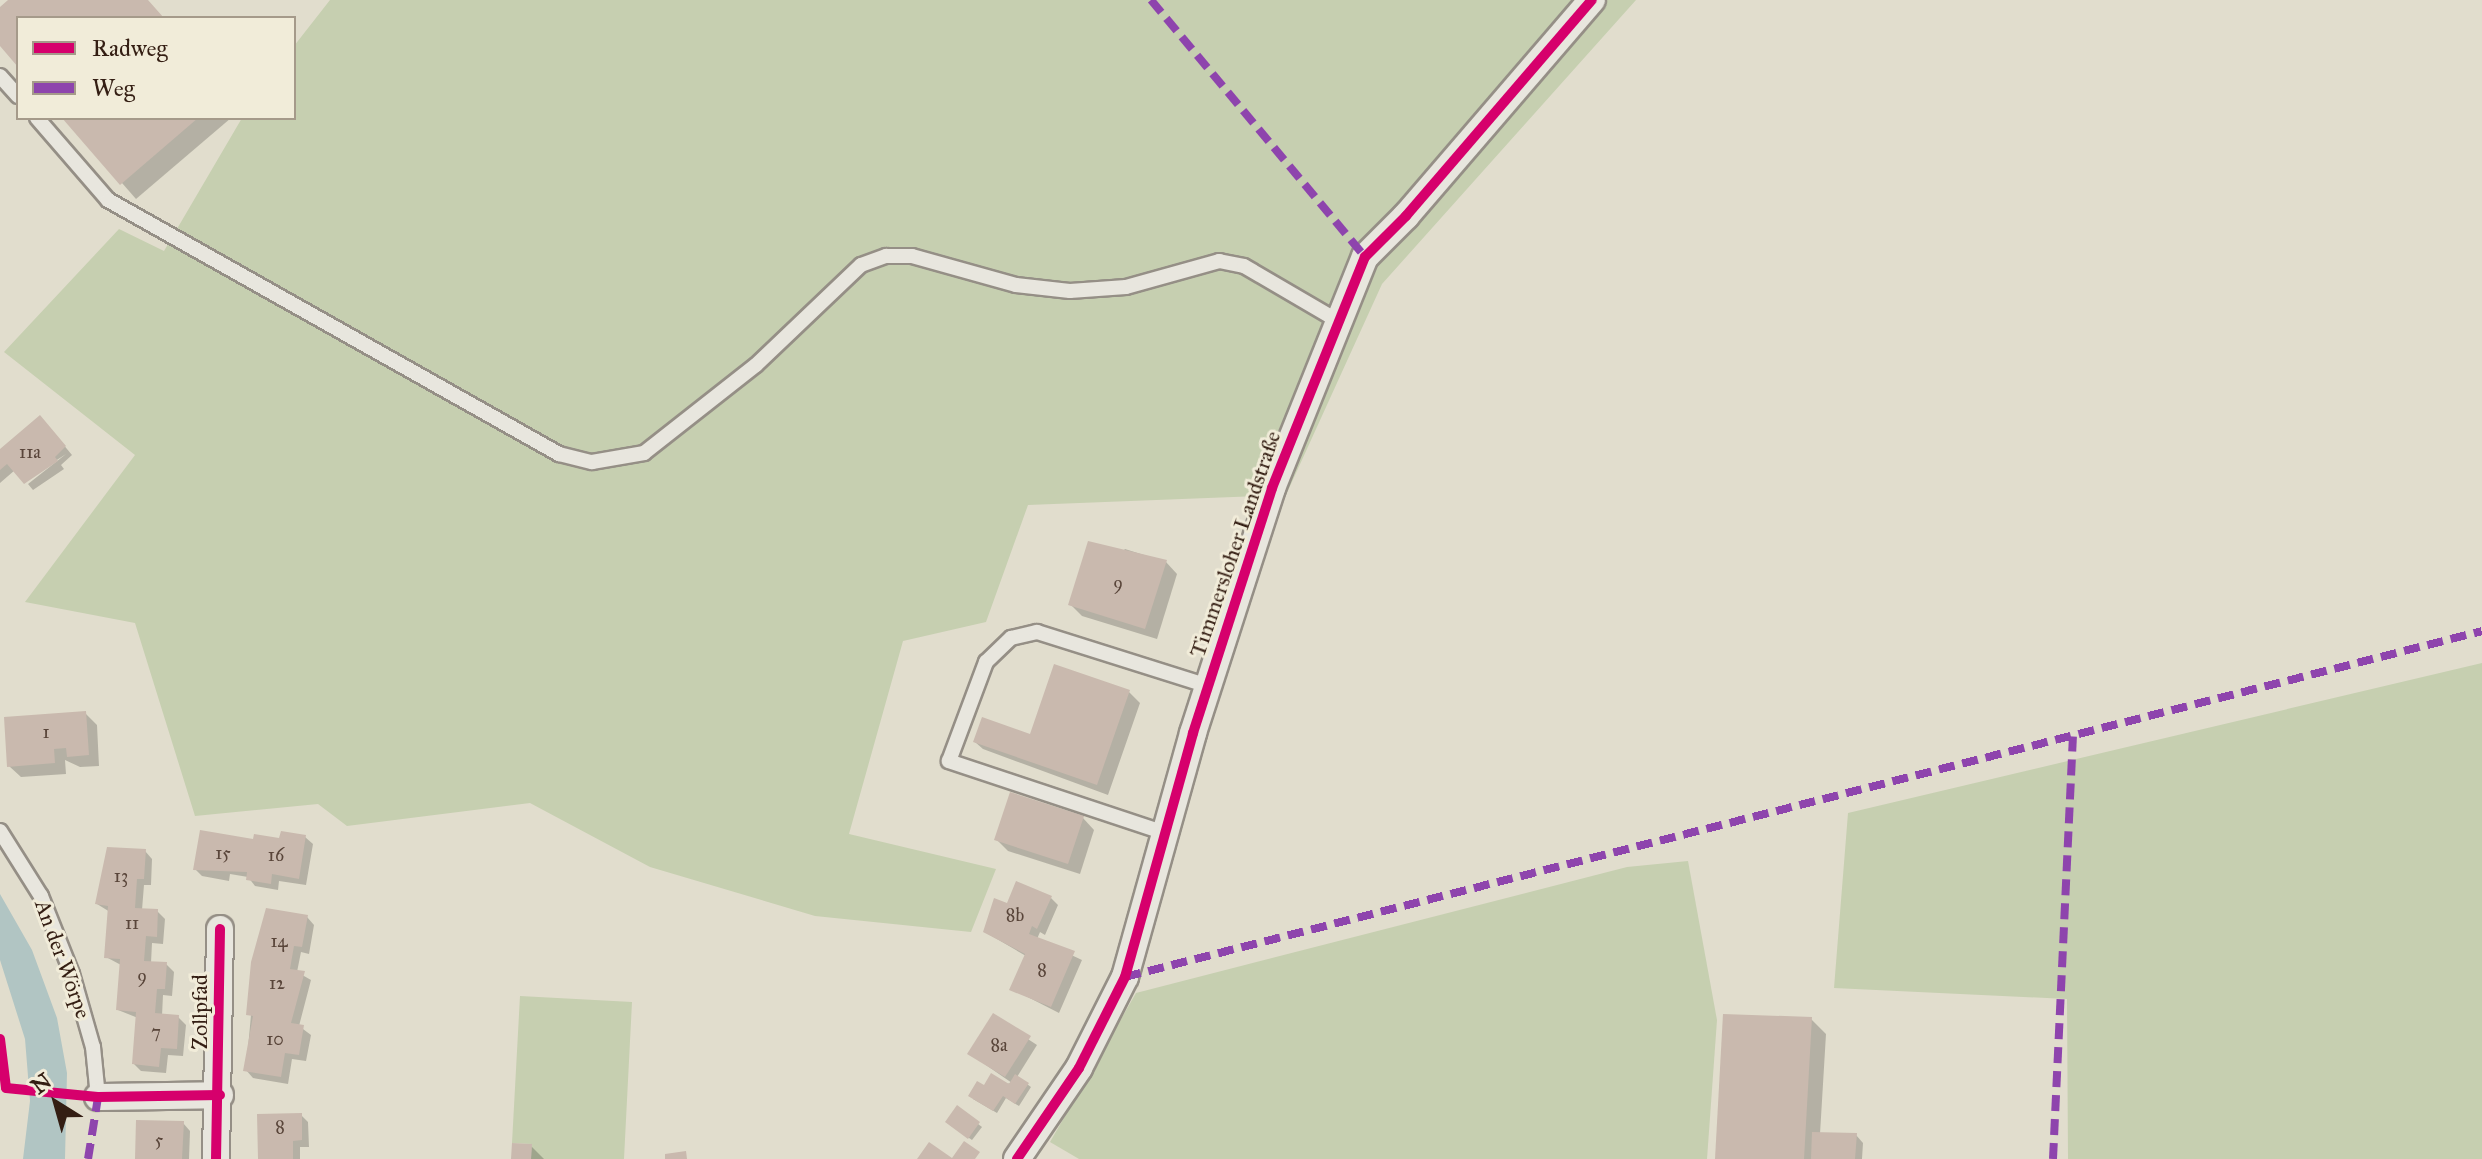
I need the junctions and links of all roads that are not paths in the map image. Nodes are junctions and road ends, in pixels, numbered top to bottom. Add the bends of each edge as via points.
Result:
1 (1592, 0) edge
2 (0, 76) edge
3 (16, 94) edge
4 (39, 120) edge
5 (1338, 321) junction
6 (1208, 686) junction
7 (0, 831) edge
8 (1165, 833) junction
9 (220, 929) dead end
10 (220, 1095) junction
11 (98, 1097) joint
12 (216, 1159) edge
13 (1017, 1159) edge

1 - 5 street, Timmersloher Landstraße via 1365,257
2 - 3 lane
4 - 5 lane via 108,200 559,454 592,462 644,453 756,365 861,265 886,256 912,256 1016,285 1070,291 1126,287 1219,261 1244,266
5 - 6 street, Timmersloher Landstraße via 1272,488
6 - 8 street, Timmersloher Landstraße
6 - 8 lane via 1037,632 1011,638 986,662 949,761
7 - 11 lane, An der Wörpe via 41,896 72,974 93,1047
8 - 13 street, Timmersloher Landstraße via 1125,977 1079,1068
9 - 10 street, Zollpfad
10 - 11 street
10 - 12 street, Zollpfad

